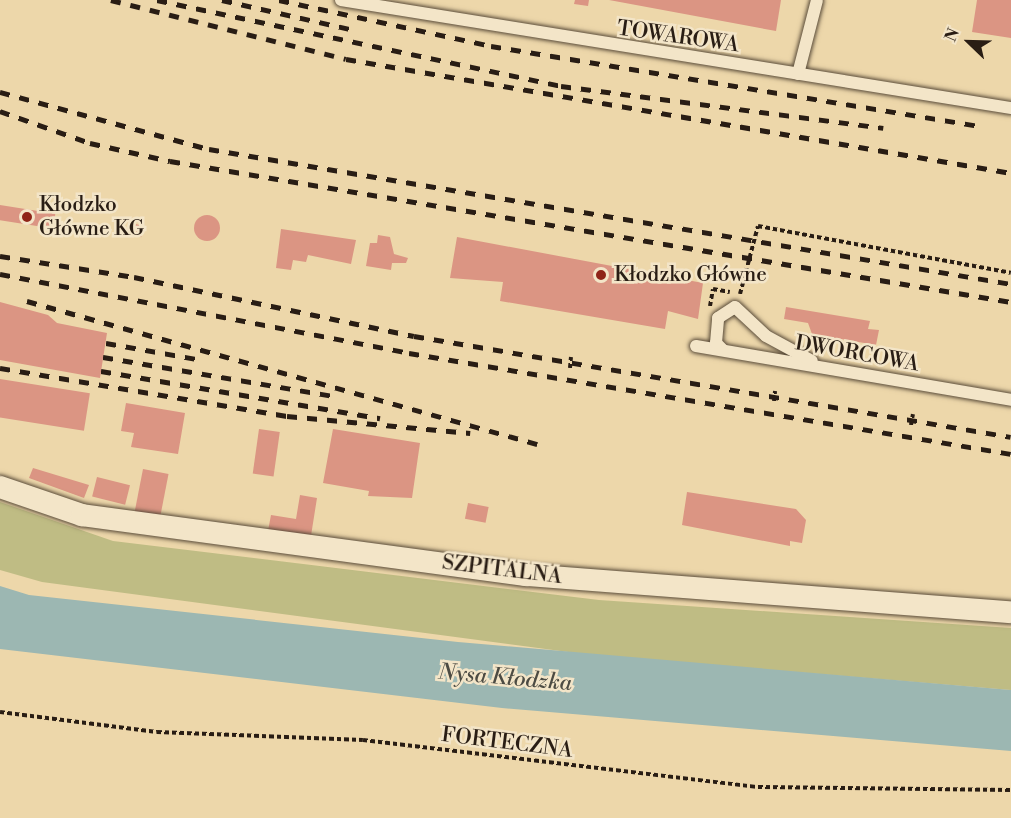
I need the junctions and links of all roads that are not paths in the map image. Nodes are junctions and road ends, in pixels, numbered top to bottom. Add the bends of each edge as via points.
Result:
1 (341, 0) edge
2 (817, 0) edge
3 (798, 74) junction
4 (1011, 108) edge
5 (696, 346) dead end
6 (723, 350) junction
7 (836, 370) junction
8 (1011, 400) edge
9 (0, 487) edge
10 (1011, 612) edge

1 - 3 lane, TOWAROWA
2 - 3 lane
3 - 4 lane, TOWAROWA
5 - 6 lane, DWORCOWA
6 - 7 lane, DWORCOWA
6 - 7 lane via 716,343 718,318 721,310 735,307 782,347
7 - 8 lane, DWORCOWA
9 - 10 street, SZPITALNA via 82,515 526,575

